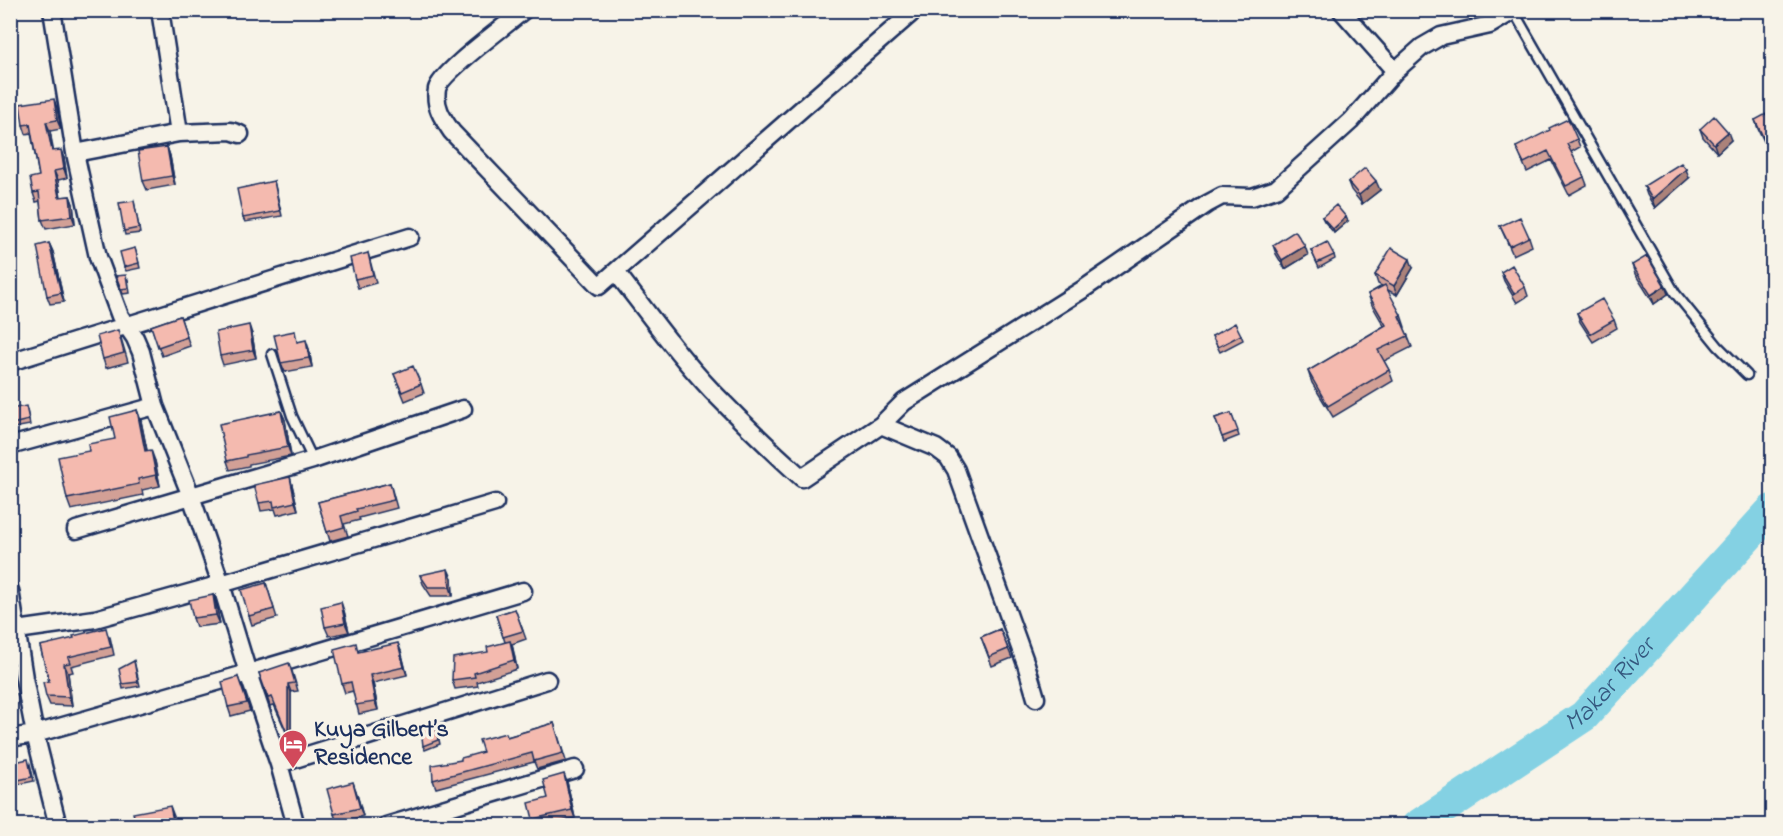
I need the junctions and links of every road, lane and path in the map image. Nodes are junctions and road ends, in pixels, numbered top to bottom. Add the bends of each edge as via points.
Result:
1 (52, 10) edge
2 (160, 10) edge
3 (524, 10) edge
4 (915, 10) edge
5 (1341, 10) edge
6 (1514, 11) edge
7 (1395, 71) junction
8 (179, 133) junction
9 (240, 134) dead end
10 (75, 153) junction
11 (410, 237) dead end
12 (616, 272) junction
13 (127, 327) junction
14 (272, 354) dead end
15 (10, 362) edge
16 (1747, 375) dead end
17 (156, 406) junction
18 (463, 409) dead end
19 (881, 424) junction
20 (10, 446) edge
21 (313, 460) junction
22 (191, 496) junction
23 (495, 502) dead end
24 (76, 530) dead end
25 (221, 584) junction
26 (10, 590) edge
27 (523, 591) dead end
28 (13, 631) edge
29 (248, 672) junction
30 (547, 680) dead end
31 (1036, 698) dead end
32 (35, 734) junction
33 (10, 738) edge
34 (279, 764) junction
35 (574, 769) dead end
36 (58, 825) edge
37 (296, 825) edge
38 (386, 825) edge

1 - 10 street
2 - 8 street
3 - 12 street via 440,82 440,115 599,286
4 - 12 street
5 - 7 street
6 - 7 street via 1490,26 1441,36
6 - 16 lane via 1675,293
7 - 19 street via 1351,121 1276,189 1252,197 1222,196 1207,204 1082,290 904,402
8 - 9 street
8 - 10 street
10 - 13 street via 98,257
11 - 13 street
12 - 19 street via 711,390 802,478
13 - 15 street
13 - 17 street via 135,338
14 - 21 lane via 292,416
17 - 20 street
17 - 22 street
18 - 21 street
19 - 31 street via 936,448 956,470
21 - 22 street
22 - 24 street
22 - 25 street
23 - 25 street
25 - 28 street via 95,619
25 - 29 street
26 - 28 street
27 - 29 street
28 - 32 street
29 - 32 street
29 - 34 street
30 - 34 street
32 - 33 street
32 - 36 street
34 - 37 street
35 - 38 street

